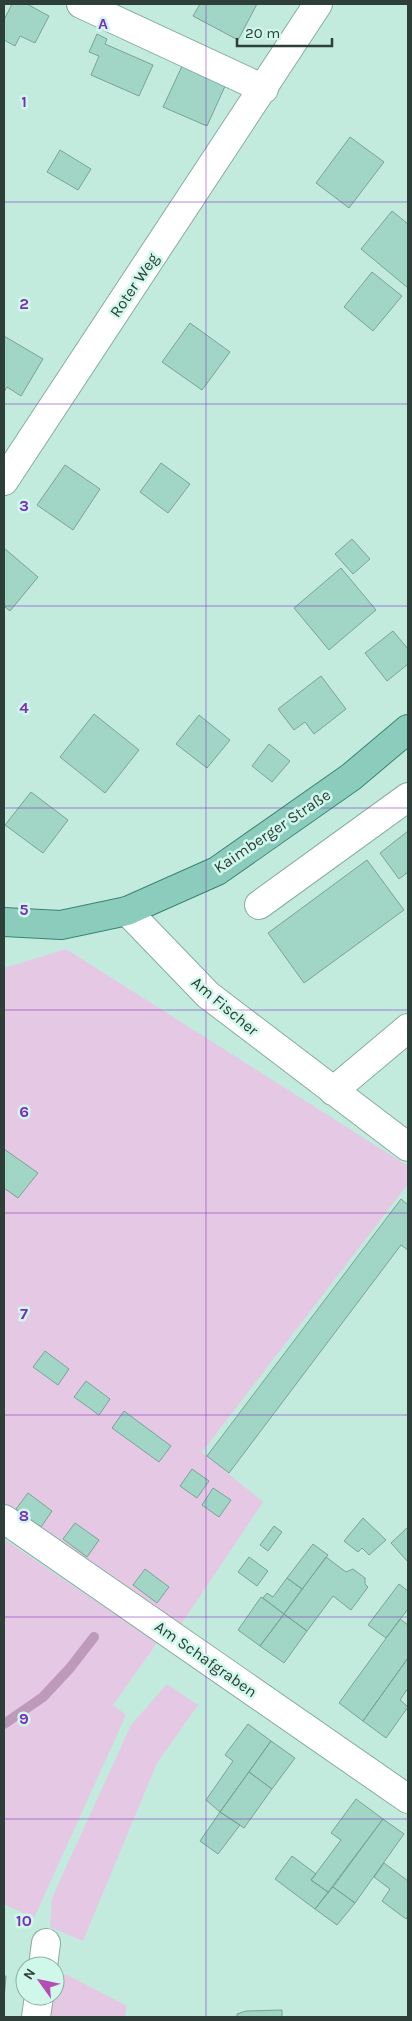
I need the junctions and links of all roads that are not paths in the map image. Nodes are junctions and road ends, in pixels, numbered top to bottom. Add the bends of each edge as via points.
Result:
1 (81, 4) edge
2 (318, 4) edge
3 (264, 89) junction
4 (4, 480) edge
5 (408, 729) edge
6 (408, 797) edge
7 (259, 905) dead end
8 (127, 911) junction
9 (4, 922) edge
10 (408, 1028) edge
11 (333, 1091) junction
12 (408, 1148) edge
13 (4, 1519) edge
14 (408, 1798) edge

1 - 3 street
2 - 3 street, Roter Weg
3 - 4 street, Roter Weg
5 - 8 main road, Kaimberger Straße via 352,777 217,871
6 - 7 street
8 - 9 main road, Kaimberger Straße via 61,924
8 - 11 street, Am Fischer via 208,995
10 - 11 street
11 - 12 street, Am Fischer
13 - 14 street, Am Schafgraben

